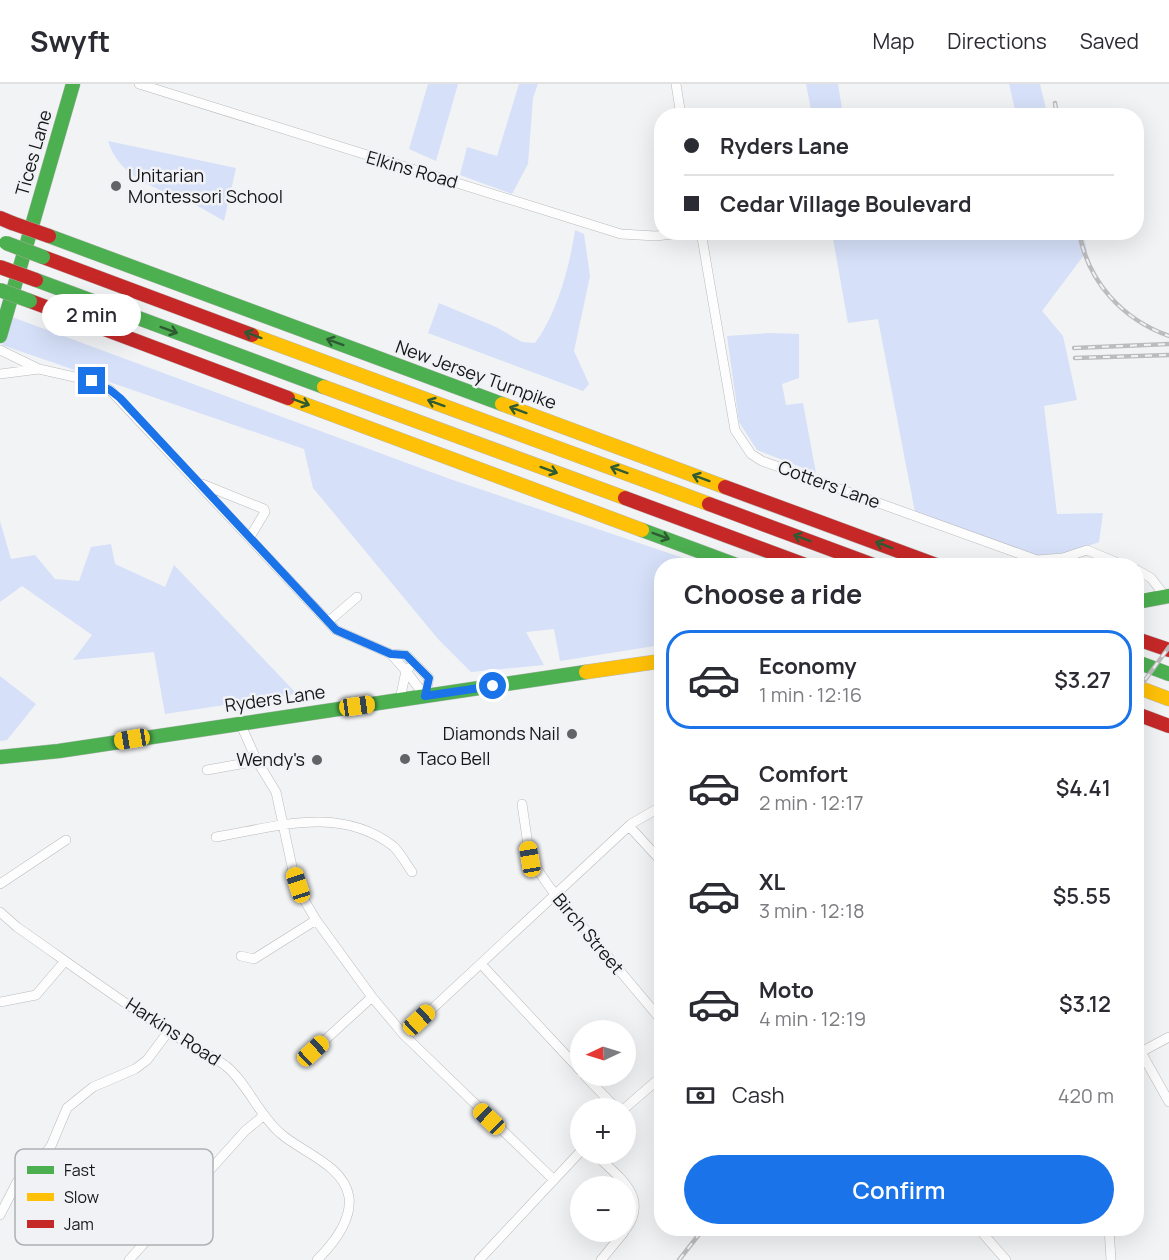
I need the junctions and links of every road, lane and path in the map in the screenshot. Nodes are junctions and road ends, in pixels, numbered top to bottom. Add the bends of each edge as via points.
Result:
1 (73, 84) edge
2 (139, 84) edge
3 (676, 84) edge
4 (680, 108) edge
5 (6, 221) edge
6 (654, 236) edge
7 (702, 240) edge
8 (3, 242) edge
9 (0, 267) edge
10 (0, 290) edge
11 (0, 336) edge
12 (0, 350) edge
13 (39, 369) junction
14 (0, 374) edge
15 (200, 483) junction
16 (250, 537) junction
17 (718, 558) edge
18 (786, 558) edge
19 (854, 558) edge
20 (917, 558) edge
21 (1032, 558) edge
22 (1063, 558) edge
23 (1101, 558) edge
24 (1144, 574) edge
25 (1167, 596) edge
26 (357, 597) dead end
27 (1144, 601) edge
28 (329, 621) junction
29 (1144, 641) edge
30 (1169, 650) edge
31 (391, 654) junction
32 (654, 662) edge
33 (416, 663) junction
34 (1144, 665) edge
35 (406, 671) junction
36 (1169, 674) edge
37 (1144, 690) edge
38 (425, 696) junction
39 (400, 699) junction
40 (1169, 699) edge
41 (1144, 717) edge
42 (240, 723) junction
43 (1169, 726) edge
44 (0, 757) edge
45 (257, 761) junction
46 (207, 770) dead end
47 (522, 804) dead end
48 (654, 811) edge
49 (285, 826) junction
50 (629, 826) junction
51 (216, 837) dead end
52 (66, 840) dead end
53 (654, 853) edge
54 (412, 872) dead end
55 (0, 884) edge
56 (555, 895) junction
57 (0, 912) edge
58 (316, 921) junction
59 (241, 956) dead end
60 (65, 961) junction
61 (481, 964) junction
62 (372, 998) junction
63 (0, 1002) edge
64 (654, 1012) edge
65 (168, 1032) junction
66 (404, 1035) junction
67 (1169, 1036) edge
68 (1144, 1046) edge
69 (313, 1051) dead end
70 (1144, 1057) edge
71 (570, 1059) edge
72 (654, 1083) edge
73 (595, 1086) edge
74 (606, 1098) edge
75 (636, 1098) edge
76 (1169, 1102) edge
77 (262, 1117) junction
78 (49, 1149) edge
79 (570, 1163) edge
80 (605, 1164) edge
81 (213, 1167) edge
82 (617, 1176) edge
83 (554, 1180) junction
84 (15, 1184) edge
85 (0, 1215) edge
86 (985, 1236) edge
87 (1110, 1236) edge
88 (615, 1242) edge
89 (142, 1245) edge
90 (129, 1260) edge
91 (317, 1260) edge
92 (479, 1260) edge
93 (601, 1260) edge
94 (1006, 1260) edge
95 (1111, 1260) edge

1 - 11 main road, Tices Lane
2 - 6 street, Elkins Road via 621,234
3 - 4 street
20 -> 5 main road, New Jersey Turnpike, bridge
7 - 21 street, Cotters Lane via 735,430 751,454
19 -> 8 main road, bridge
9 -> 18 main road, bridge
10 -> 17 main road, bridge
12 - 13 street
13 - 14 street
13 - 15 street via 92,381 110,390
15 - 16 street
15 - 16 street via 264,509
16 - 28 street
22 - 23 street, Cotters Lane via 1087,550
24 - 25 street
25 - 27 main road
26 - 28 street
28 - 31 street via 344,635
29 - 30 main road
31 - 33 street via 406,655
31 - 35 street
32 - 38 main road, Ryders Lane
33 - 35 street
33 - 38 street via 429,678
34 - 36 main road
35 - 38 street
35 - 39 street
37 - 40 main road
38 - 39 main road, Ryders Lane
39 - 42 main road, Ryders Lane
41 - 43 main road
42 - 44 main road, Ryders Lane
42 - 45 street
45 - 46 street
45 - 49 street via 276,792
47 - 56 street, Birch Street via 530,859
48 - 50 street
49 - 51 street
49 - 54 street via 323,820 347,823 393,847
49 - 58 street via 293,871
50 - 53 street
50 - 56 street
52 - 55 street
56 - 61 street
56 - 64 street, Birch Street
57 - 60 street, Harkins Road
58 - 59 street via 254,959
58 - 62 street
60 - 63 street via 36,995
60 - 65 street, Harkins Road
61 - 66 street
61 - 71 street
62 - 66 street
62 - 69 street
65 - 77 street, Harkins Road via 227,1067
65 - 78 street via 147,1060 93,1087 67,1108
66 - 83 street
67 - 68 street
70 - 76 street
72 - 75 street
73 - 74 street
77 - 81 street
77 - 91 street, Harkins Road via 341,1179 349,1197 340,1233
79 - 83 street
80 - 82 street
83 - 92 street
84 - 85 street
86 - 94 street
87 - 95 street
88 - 93 street
89 - 90 street

